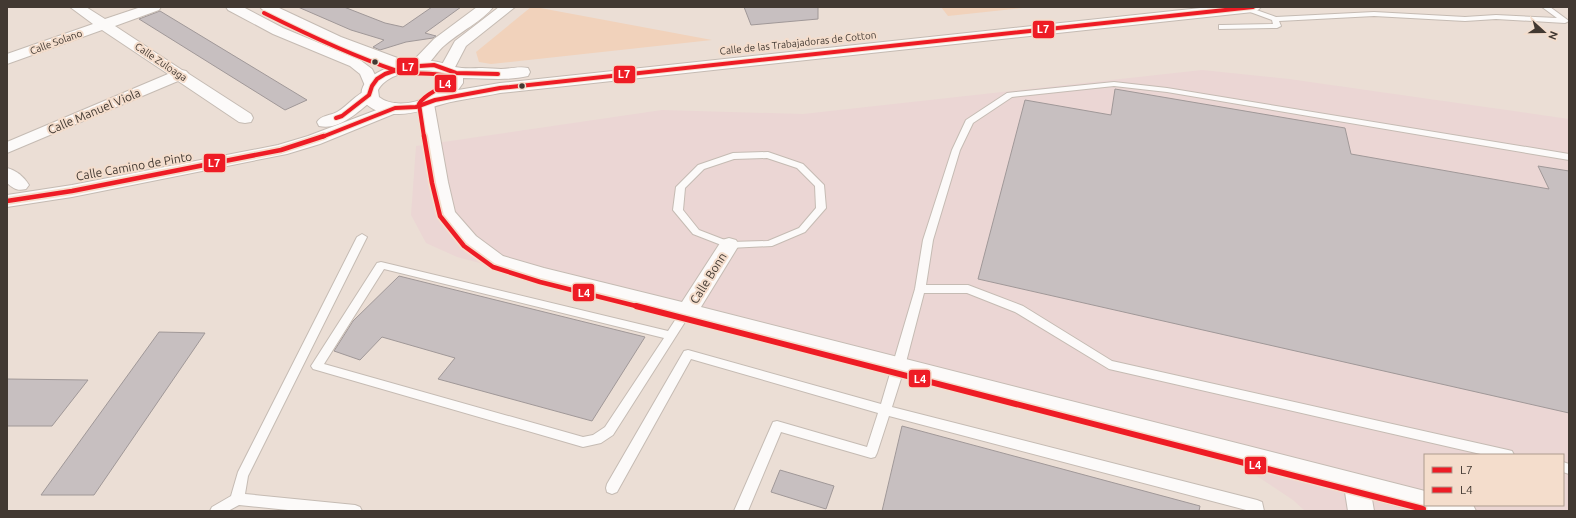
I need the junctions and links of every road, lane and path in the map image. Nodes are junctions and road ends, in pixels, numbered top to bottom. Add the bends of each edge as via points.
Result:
1 (77, 7) edge
2 (154, 7) edge
3 (233, 7) edge
4 (268, 7) edge
5 (486, 7) edge
6 (508, 7) edge
7 (1146, 7) edge
8 (1546, 7) edge
9 (1248, 8) edge
10 (1275, 19) junction
11 (1567, 22) edge
12 (104, 24) junction
13 (1222, 27) dead end
14 (7, 59) edge
15 (412, 66) junction
16 (449, 71) junction
17 (181, 74) junction
18 (371, 90) junction
19 (430, 102) junction
20 (395, 108) junction
21 (245, 118) dead end
22 (7, 148) edge
23 (1569, 157) edge
24 (7, 173) edge
25 (14, 186) edge
26 (7, 201) edge
27 (362, 237) dead end
28 (729, 245) junction
29 (920, 289) junction
30 (687, 311) junction
31 (671, 336) junction
32 (898, 366) junction
33 (885, 410) junction
34 (1504, 454) edge
35 (1356, 485) junction
36 (612, 488) dead end
37 (237, 499) junction
38 (1424, 502) edge
39 (1442, 506) edge
40 (217, 511) edge
41 (355, 511) edge
42 (741, 511) edge
43 (1257, 511) edge
44 (1361, 511) edge
45 (1463, 511) edge

1 - 12 street, Calle Zuloaga
2 - 12 street, Calle Solano
3 - 18 street via 278,31 355,63 367,72
4 - 15 street via 297,23 390,61
5 - 15 street
6 - 16 street via 460,44
7 - 16 street, Calle de las Trabajadoras de Cotton via 501,74
8 - 11 lane
9 - 10 lane
9 - 19 street, Calle de las Trabajadoras de Cotton via 500,88
10 - 11 lane via 1374,14 1465,19 1496,17
10 - 13 lane via 1277,26
12 - 14 street, Calle Solano
12 - 17 street, Calle Zuloaga
15 - 16 street, Calle de las Trabajadoras de Cotton via 436,66
15 - 18 street, Calle de las Trabajadoras de Cotton via 389,72 379,78
16 - 19 street via 454,77 451,89
17 - 21 street, Calle Zuloaga
17 - 22 street, Calle Manuel Viola
18 - 20 street via 372,100
18 - 25 street, Calle Camino de Pinto via 342,116 279,139 78,177
19 - 20 street, Calle de las Trabajadoras de Cotton
19 - 30 street via 436,167 446,213 469,241 496,261
20 - 26 street, Calle Camino de Pinto via 314,140 281,150
23 - 29 lane via 1121,84 1010,95 969,122 956,150 928,240
24 - 25 street
27 - 37 lane via 242,476
28 - 28 lane, Calle Bonn via 769,244 802,230 820,208 819,185 800,166 768,156 733,156 702,167 681,187 678,210 696,232
28 - 30 street, Calle Bonn
29 - 32 lane
29 - 34 lane via 968,289 1019,309 1109,365
30 - 31 lane
30 - 32 street
31 - 31 lane via 608,431 603,437 592,442 583,442 317,366 381,265
32 - 33 lane
32 - 35 street
33 - 36 lane via 688,354
33 - 42 lane via 871,453 777,426
33 - 43 lane via 1257,506
35 - 38 street
35 - 44 street
37 - 40 lane
37 - 41 lane
39 - 45 street

